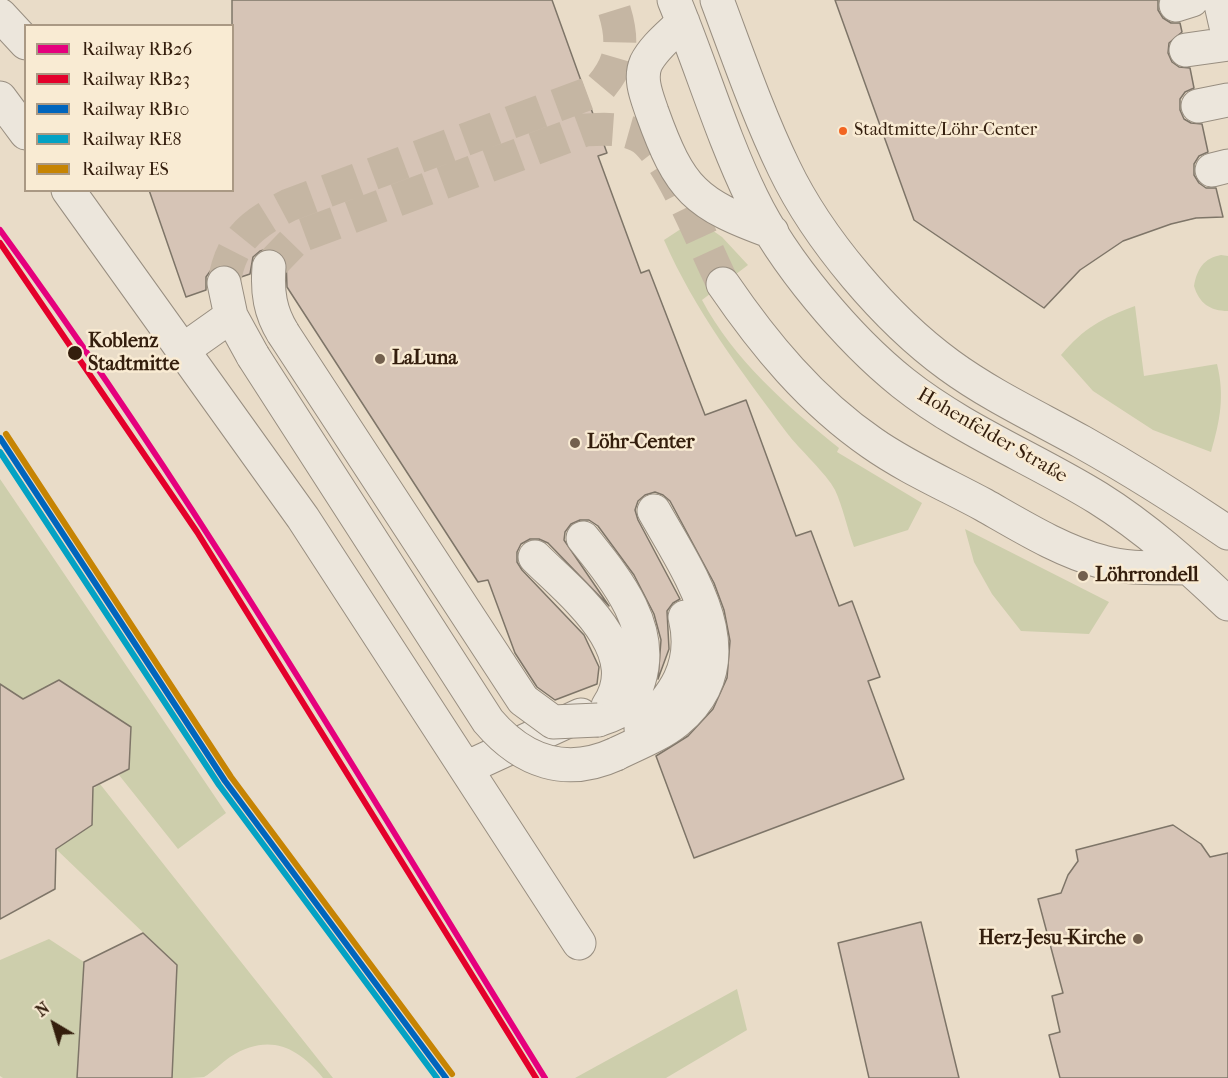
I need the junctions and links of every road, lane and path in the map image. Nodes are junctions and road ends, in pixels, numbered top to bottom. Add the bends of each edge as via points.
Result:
1 (717, 0) edge
2 (1220, 0) edge
3 (678, 11) edge
4 (0, 15) edge
5 (1228, 35) edge
6 (24, 41) edge
7 (1228, 44) edge
8 (1186, 50) dead end
9 (0, 98) edge
10 (24, 130) edge
11 (69, 192) edge
12 (772, 232) junction
13 (269, 267) tunnel mouth
14 (224, 283) tunnel mouth
15 (723, 284) tunnel mouth
16 (231, 316) junction
17 (183, 350) junction
18 (644, 515) dead end
19 (1228, 533) edge
20 (583, 538) dead end
21 (535, 557) dead end
22 (1189, 568) junction
23 (1228, 604) edge
24 (597, 714) junction
25 (466, 768) junction
26 (579, 943) dead end

1 - 19 street, Hohenfelder Straße via 785,170 818,224 904,329 950,366 1165,491
2 - 5 street
3 - 12 street, Hohenfelder Straße via 739,168
3 - 12 street via 645,65 643,76 644,90 666,150 676,171 700,199 731,217
4 - 6 street
7 - 8 street
9 - 10 street
11 - 17 street
12 - 22 street, Hohenfelder Straße via 830,310 903,383 940,409 1070,481 1130,520
13 - 24 street, bridge via 273,317 523,699 553,723
14 - 16 street
15 - 22 street via 757,334 793,373 872,444 1027,529 1089,558 1131,566
16 - 17 street
16 - 18 street, bridge via 488,721 503,739 524,753 568,765 601,761 676,722 706,686 711,666 711,628 703,604 690,574
17 - 25 street via 303,518
20 - 24 street via 614,578 633,612 643,658 635,693 623,709
21 - 24 street via 586,609 612,643 620,667 610,702
22 - 23 street, Hohenfelder Straße
24 - 25 street
25 - 26 street

